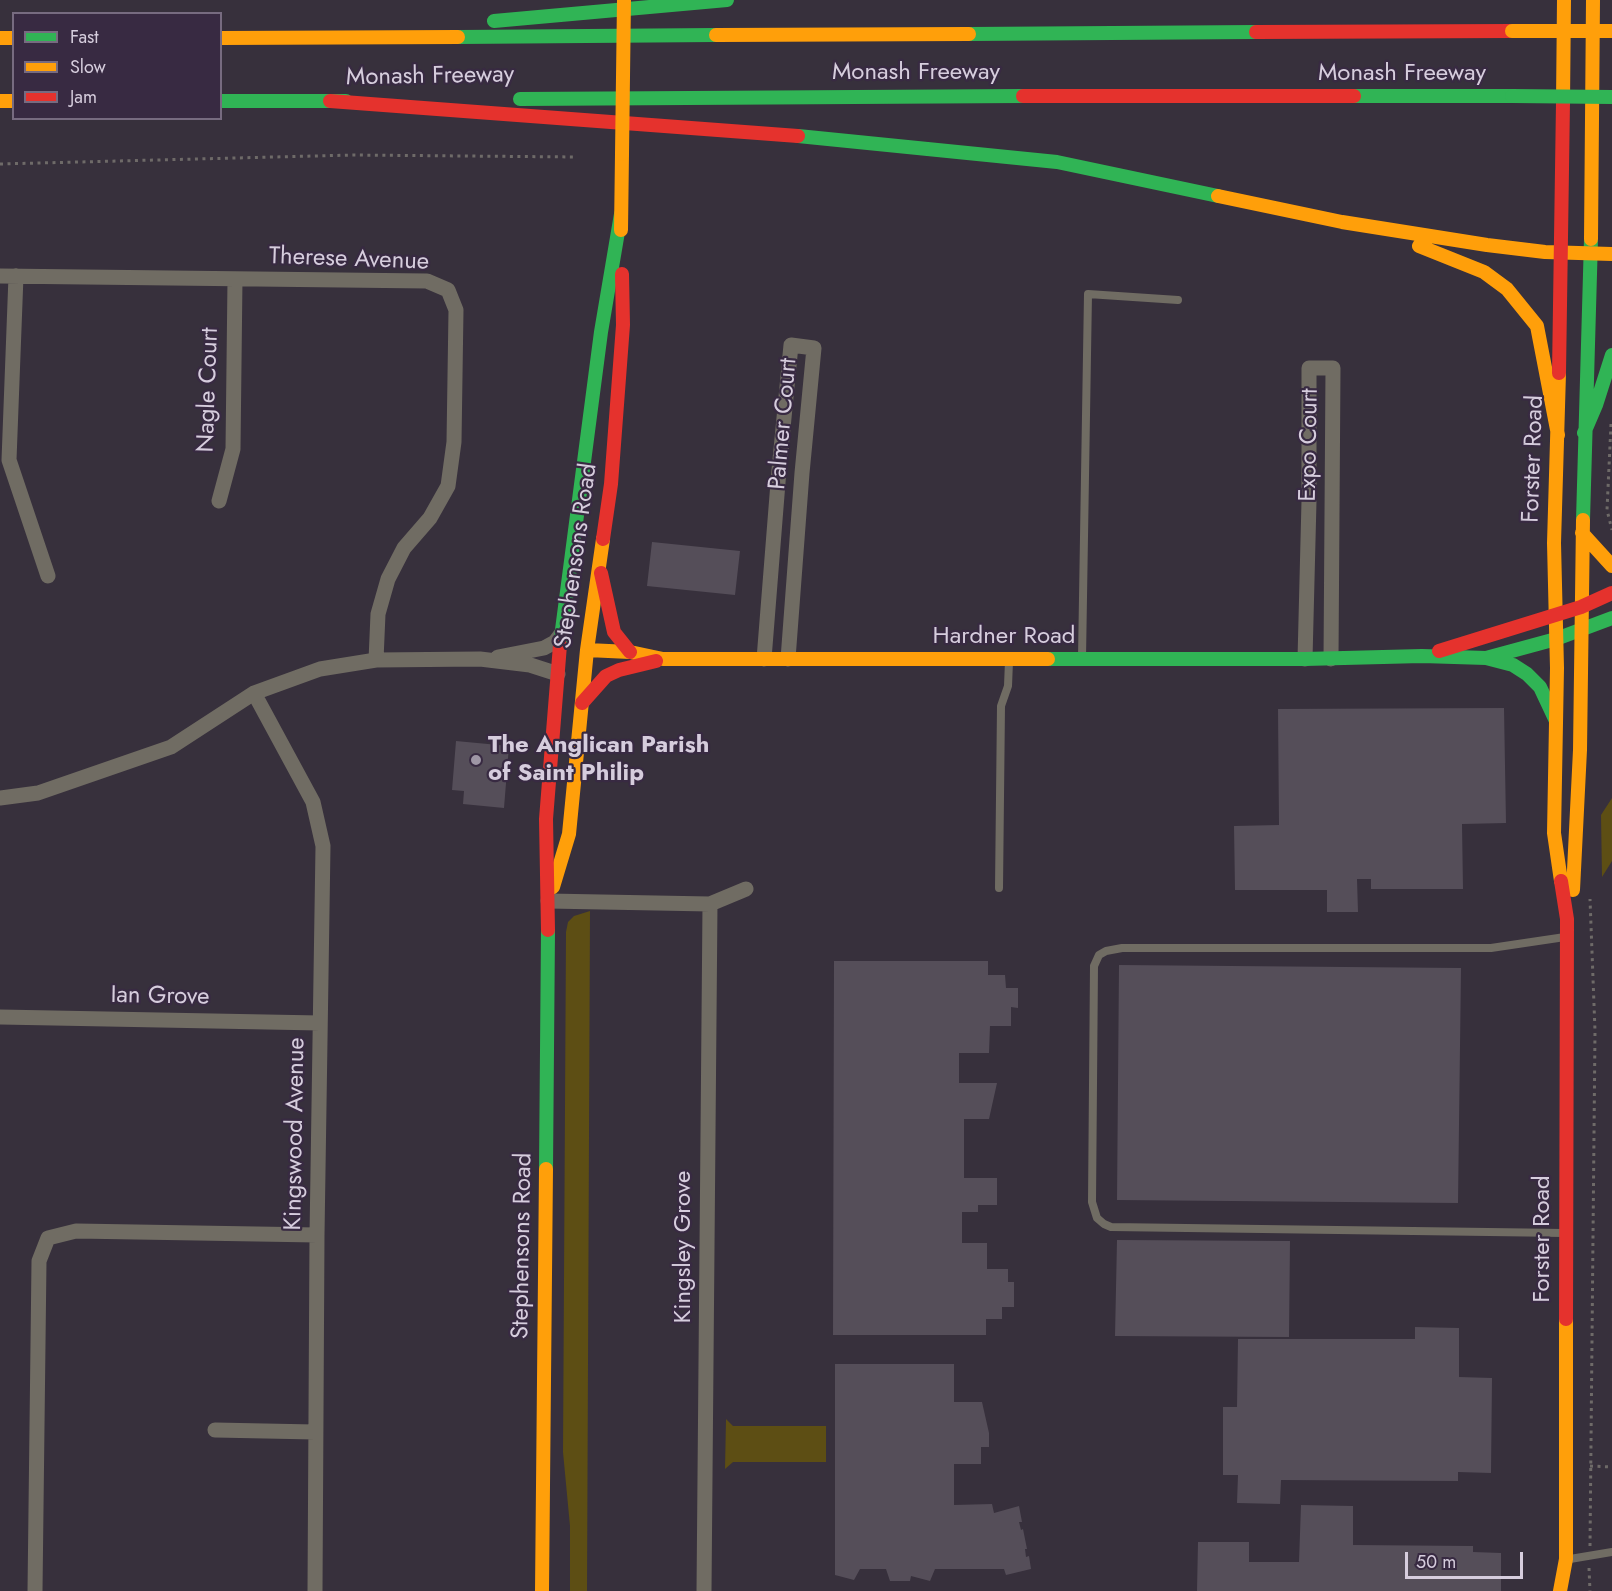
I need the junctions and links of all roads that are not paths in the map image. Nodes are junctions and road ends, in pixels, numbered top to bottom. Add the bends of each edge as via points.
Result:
1 (624, 0) edge
2 (726, 0) edge
3 (1564, 0) edge
4 (1593, 0) edge
5 (1612, 31) edge
6 (222, 38) edge
7 (307, 38) junction
8 (1612, 97) edge
9 (222, 101) edge
10 (330, 101) junction
11 (621, 214) junction
12 (1342, 222) junction
13 (1559, 253) junction
14 (1591, 254) junction
15 (1612, 254) edge
16 (0, 276) edge
17 (16, 276) junction
18 (235, 279) junction
19 (1178, 300) dead end
20 (1612, 355) edge
21 (1584, 433) junction
22 (1558, 435) junction
23 (778, 470) junction
24 (802, 473) junction
25 (219, 501) dead end
26 (1310, 501) junction
27 (1332, 502) junction
28 (1582, 533) junction
29 (1612, 566) edge
30 (600, 570) junction
31 (48, 576) dead end
32 (1612, 593) edge
33 (1581, 607) junction
34 (1555, 614) junction
35 (1612, 618) edge
36 (1582, 631) junction
37 (561, 633) junction
38 (1556, 639) junction
39 (587, 650) junction
40 (630, 652) junction
41 (1422, 656) junction
42 (1486, 658) junction
43 (480, 659) junction
44 (663, 659) junction
45 (765, 659) junction
46 (788, 659) junction
47 (1009, 659) junction
48 (1082, 659) junction
49 (1331, 659) junction
50 (376, 660) junction
51 (1305, 660) junction
52 (558, 674) junction
53 (254, 693) junction
54 (582, 703) junction
55 (1556, 722) junction
56 (0, 798) edge
57 (999, 888) dead end
58 (746, 889) dead end
59 (548, 901) junction
60 (710, 904) junction
61 (1567, 919) junction
62 (1567, 937) junction
63 (0, 1017) edge
64 (320, 1023) junction
65 (1565, 1233) junction
66 (317, 1235) junction
67 (215, 1430) dead end
68 (315, 1432) junction
69 (1612, 1552) edge
70 (1566, 1559) junction
71 (35, 1591) edge
72 (315, 1591) edge
73 (542, 1591) edge
74 (704, 1591) edge
75 (1560, 1591) edge
76 (1575, 1591) edge

1 - 11 main road, Stephensons Road, bridge
2 - 7 main road
3 - 13 main road, Forster Road
4 - 14 main road, Forster Road
5 - 7 main road, Monash Freeway, bridge
6 - 7 main road, Monash Freeway
8 - 10 main road, Monash Freeway, bridge via 837,96
9 - 10 main road, Monash Freeway
10 - 12 main road via 763,132 1057,162
11 - 30 main road, Stephensons Road via 622,325 611,484
11 - 37 main road, Stephensons Road via 601,332
12 - 13 main road
12 - 22 main road via 1443,254 1484,272 1507,289 1537,326
13 - 14 main road
13 - 22 main road, Forster Road
14 - 15 main road
14 - 21 main road, Forster Road
16 - 17 street, Therese Avenue
17 - 18 street, Therese Avenue
17 - 31 street via 9,460
18 - 25 street, Nagle Court via 233,449
18 - 50 street, Therese Avenue via 427,281 448,290 456,310 454,442 447,486 430,518 404,548 388,579 378,614
19 - 48 lane via 1088,294
20 - 21 main road
21 - 28 main road, Forster Road
22 - 34 main road, Forster Road
23 - 24 street
23 - 24 street, Palmer Court via 790,345 814,348
23 - 45 street, Palmer Court
24 - 46 street, Palmer Court
26 - 27 street
26 - 27 street, Expo Court via 1309,368 1333,368
26 - 51 street, Expo Court
27 - 49 street, Expo Court
28 - 29 main road
28 - 33 main road, Forster Road
30 - 39 main road, Stephensons Road
30 - 40 main road via 614,632
32 - 33 main road, Hardner Road
33 - 34 main road, Hardner Road
33 - 36 main road, Forster Road
34 - 38 main road, Forster Road
34 - 41 main road, Hardner Road
35 - 36 main road, Hardner Road
36 - 38 main road, Hardner Road
36 - 61 main road, Forster Road via 1574,880
37 - 43 street via 544,648
37 - 52 main road, Stephensons Road
38 - 42 main road, Hardner Road
38 - 55 main road, Forster Road
39 - 40 main road, Hardner Road
39 - 52 main road
39 - 54 main road, Stephensons Road
40 - 44 main road, Hardner Road
41 - 42 main road, Hardner Road
41 - 49 main road, Hardner Road
42 - 55 main road via 1527,674 1540,687
43 - 50 street
43 - 52 street via 530,665
44 - 45 main road, Hardner Road
44 - 54 main road via 606,676
45 - 46 main road, Hardner Road
46 - 47 main road, Hardner Road
47 - 48 main road, Hardner Road
47 - 57 lane via 1008,686 1001,706
48 - 51 main road, Hardner Road
49 - 51 main road, Hardner Road
50 - 53 street via 320,669
52 - 59 main road, Stephensons Road via 546,819
53 - 56 street via 171,747 38,793
53 - 64 street, Kingswood Avenue via 313,802 322,846
54 - 59 main road, Stephensons Road via 566,849
55 - 61 main road, Forster Road via 1554,833
58 - 60 street
59 - 60 street
59 - 73 main road, Stephensons Road
60 - 74 street, Kingsley Grove
61 - 62 main road, Forster Road
62 - 65 main road, Forster Road
62 - 65 lane via 1491,948 1106,951 1094,966 1092,1202 1097,1218 1111,1227
63 - 64 street, Ian Grove
64 - 66 street, Kingswood Avenue
65 - 70 main road, Forster Road
66 - 68 street, Kingswood Avenue
66 - 71 street via 76,1231 48,1238 39,1261
67 - 68 street
68 - 72 street, Kingswood Avenue
69 - 70 lane
70 - 75 main road, Forster Road
70 - 76 main road, Forster Road

